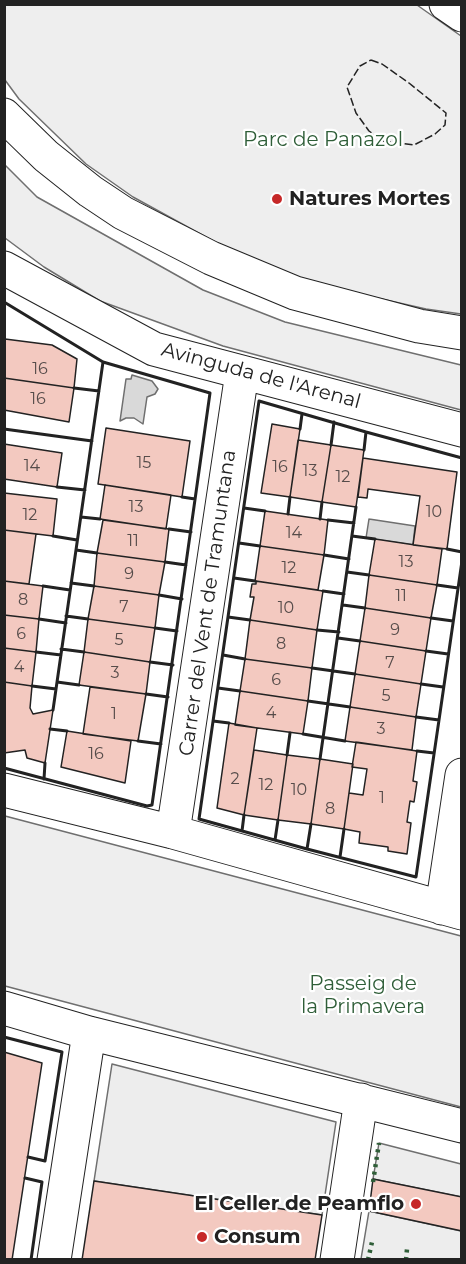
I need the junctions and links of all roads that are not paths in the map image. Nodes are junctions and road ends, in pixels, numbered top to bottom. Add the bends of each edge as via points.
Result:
1 (446, 4) edge
2 (462, 15) edge
3 (4, 115) edge
4 (4, 268) edge
5 (462, 333) edge
6 (242, 373) junction
7 (462, 430) edge
8 (462, 776) edge
9 (4, 790) edge
10 (173, 832) junction
11 (452, 911) edge
12 (4, 1008) edge
13 (88, 1033) junction
14 (362, 1100) junction
15 (462, 1126) edge
16 (54, 1260) edge
17 (338, 1260) edge

1 - 2 street
3 - 5 street via 90,191 123,213 211,258 295,293 419,326
4 - 6 street, Avinguda de l'Arenal via 154,349
6 - 7 street, Avinguda de l'Arenal
6 - 10 street, Carrer del Vent de Tramuntana
8 - 11 street
9 - 10 street
10 - 11 street
12 - 13 street
13 - 14 street
13 - 16 street
14 - 15 street
14 - 17 street

